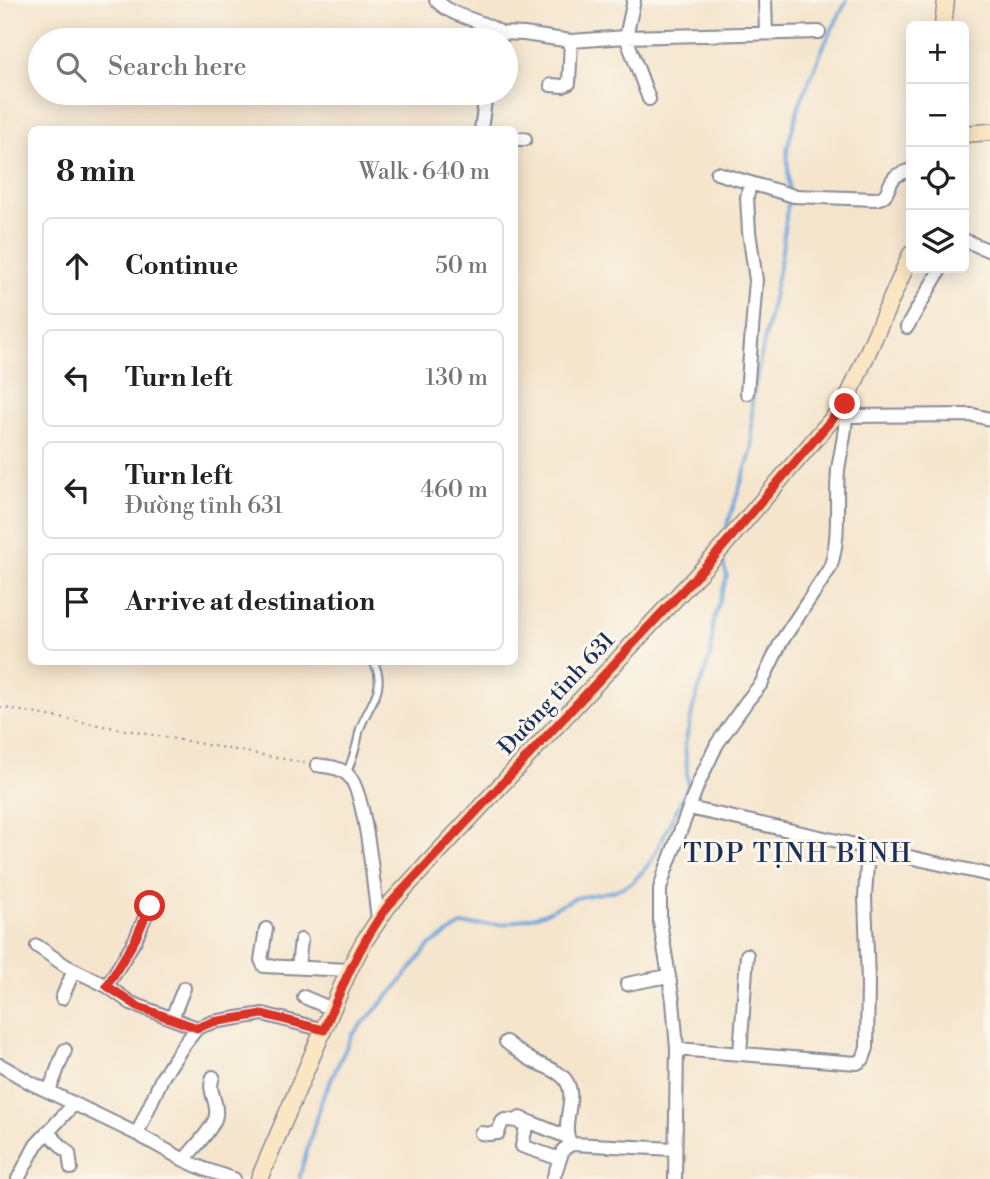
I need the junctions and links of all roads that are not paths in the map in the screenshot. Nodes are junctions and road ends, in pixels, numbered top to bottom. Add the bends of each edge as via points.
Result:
1 (436, 0) edge
2 (634, 0) edge
3 (765, 0) edge
4 (946, 0) edge
5 (944, 21) edge
6 (490, 28) edge
7 (819, 32) dead end
8 (766, 33) junction
9 (518, 35) edge
10 (626, 37) junction
11 (571, 41) junction
12 (551, 85) dead end
13 (649, 99) dead end
14 (484, 105) edge
15 (482, 126) edge
16 (990, 132) edge
17 (969, 134) edge
18 (906, 172) edge
19 (717, 173) dead end
20 (750, 183) junction
21 (969, 242) edge
22 (990, 251) edge
23 (906, 268) edge
24 (939, 273) edge
25 (907, 327) dead end
26 (747, 393) dead end
27 (854, 413) junction
28 (990, 419) edge
29 (375, 665) dead end
30 (317, 765) road end
31 (347, 773) junction
32 (689, 808) junction
33 (868, 848) junction
34 (990, 875) edge
35 (150, 906) dead end
36 (383, 913) junction
37 (266, 929) dead end
38 (301, 940) dead end
39 (37, 946) dead end
40 (747, 955) dead end
41 (298, 967) junction
42 (74, 970) junction
43 (349, 970) junction
44 (660, 978) junction
45 (627, 984) dead end
46 (107, 986) junction
47 (184, 988) dead end
48 (304, 997) dead end
49 (62, 998) dead end
50 (332, 1009) junction
51 (172, 1018) junction
52 (197, 1028) junction
53 (324, 1030) junction
54 (506, 1042) dead end
55 (677, 1049) junction
56 (65, 1050) dead end
57 (740, 1054) junction
58 (0, 1065) edge
59 (213, 1077) dead end
60 (48, 1091) junction
61 (74, 1104) junction
62 (519, 1118) dead end
63 (47, 1132) junction
64 (136, 1133) junction
65 (481, 1133) dead end
66 (569, 1140) junction
67 (666, 1148) junction
68 (560, 1159) junction
69 (184, 1160) junction
70 (71, 1168) dead end
71 (202, 1174) edge
72 (18, 1179) edge
73 (234, 1179) edge
74 (259, 1179) edge
75 (553, 1179) edge
76 (675, 1179) edge

1 - 6 street via 452,13
2 - 10 street
3 - 8 street
4 - 5 main road
7 - 8 street
8 - 10 street
9 - 11 street
10 - 11 street
10 - 13 street
11 - 12 street via 569,83
14 - 15 street
16 - 17 main road
18 - 20 street via 894,178 881,198 794,196
19 - 20 street
20 - 26 street via 749,232 756,280
21 - 22 street
23 - 27 main road, Đường tỉnh 631
24 - 25 street
27 - 28 street
27 - 32 street via 838,475 835,555 830,568 781,642 761,684 718,744
27 - 36 main road, Đường tỉnh 631 via 745,520
29 - 31 lane via 380,684
30 - 31 street
31 - 36 street via 361,800
32 - 33 street
32 - 44 street via 660,889
33 - 34 street
33 - 57 street via 867,1048 863,1059 857,1063
35 - 46 street
36 - 43 main road, Đường tỉnh 631
37 - 41 street via 262,964
38 - 41 street
39 - 42 street
40 - 57 street
41 - 43 street
42 - 46 street
42 - 49 street
43 - 50 main road, Đường tỉnh 631
44 - 45 street
44 - 55 street via 673,1000
46 - 51 street via 139,1007
47 - 51 street
48 - 50 street
50 - 53 main road, Đường tỉnh 631
51 - 52 street
52 - 53 street via 263,1014
52 - 64 street via 162,1078
53 - 74 main road, Đường tỉnh 631
54 - 66 street via 567,1082 571,1096
55 - 57 street
55 - 67 street
56 - 60 street
58 - 60 street
59 - 69 street via 210,1090 216,1117
60 - 61 street
61 - 63 street
61 - 64 street
62 - 66 street
63 - 70 street via 69,1153
63 - 72 street
64 - 69 street
65 - 68 street via 498,1133 505,1119 517,1122 526,1126 522,1146
66 - 67 street
66 - 68 street
67 - 76 street
68 - 75 street
69 - 71 street
71 - 73 street

